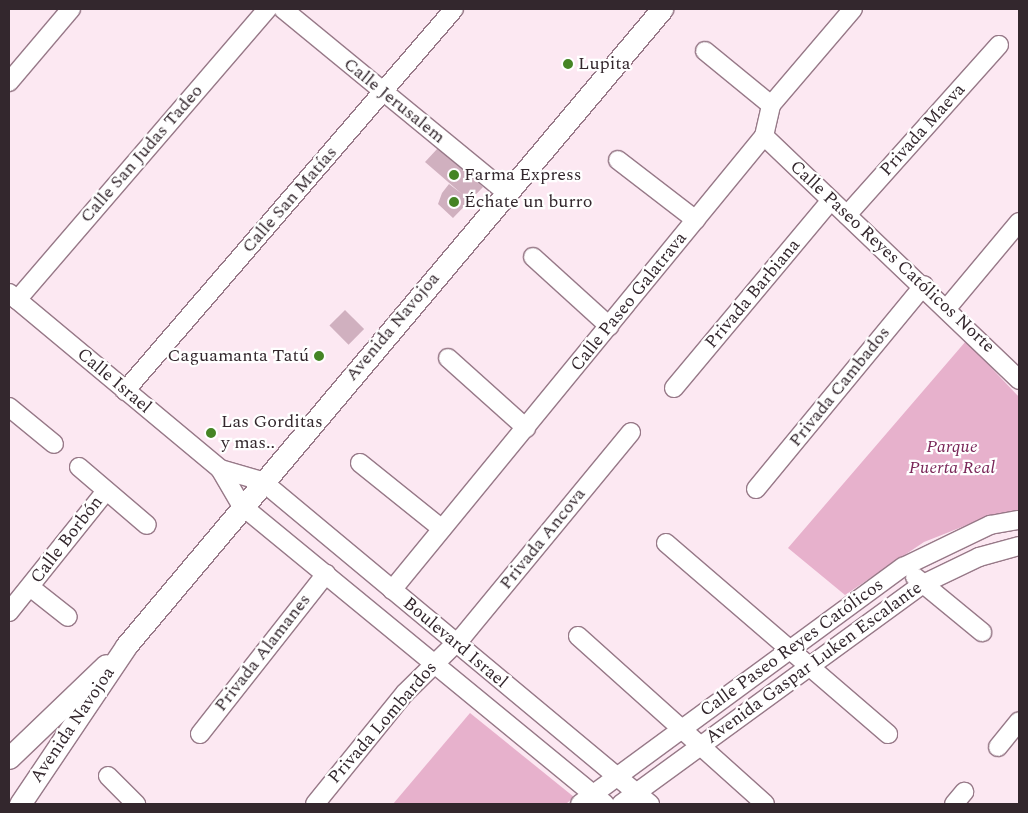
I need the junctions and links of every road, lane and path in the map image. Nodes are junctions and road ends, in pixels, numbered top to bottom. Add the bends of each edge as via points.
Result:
1 (71, 9) edge
2 (267, 9) edge
3 (283, 9) edge
4 (454, 9) edge
5 (662, 9) edge
6 (853, 9) edge
7 (999, 45) dead end
8 (705, 51) dead end
9 (9, 82) edge
10 (383, 93) junction
11 (771, 105) junction
12 (764, 136) junction
13 (618, 160) dead end
14 (507, 193) junction
15 (831, 200) junction
16 (847, 215) junction
17 (696, 220) junction
18 (1019, 222) edge
19 (533, 257) dead end
20 (924, 285) junction
21 (13, 296) edge
22 (948, 307) junction
23 (609, 326) junction
24 (448, 358) dead end
25 (1019, 380) edge
26 (674, 388) dead end
27 (125, 390) junction
28 (11, 414) edge
29 (526, 428) junction
30 (631, 432) dead end
31 (54, 444) dead end
32 (360, 463) dead end
33 (79, 467) dead end
34 (220, 469) junction
35 (262, 481) junction
36 (756, 489) dead end
37 (106, 491) junction
38 (241, 505) junction
39 (1019, 520) edge
40 (147, 525) dead end
41 (442, 529) junction
42 (666, 543) dead end
43 (1019, 546) edge
44 (903, 567) junction
45 (326, 574) junction
46 (923, 584) junction
47 (30, 587) junction
48 (392, 590) junction
49 (9, 612) edge
50 (68, 618) dead end
51 (982, 632) dead end
52 (578, 636) dead end
53 (454, 644) junction
54 (126, 646) junction
55 (788, 648) junction
56 (433, 664) junction
57 (808, 665) junction
58 (1019, 721) edge
59 (682, 729) junction
60 (200, 734) dead end
61 (888, 734) dead end
62 (700, 745) junction
63 (998, 747) dead end
64 (9, 758) edge
65 (108, 776) dead end
66 (618, 778) junction
67 (637, 792) junction
68 (593, 801) edge
69 (20, 804) edge
70 (136, 804) edge
71 (315, 804) edge
72 (621, 804) edge
73 (650, 804) edge
74 (765, 804) edge

1 - 9 street
2 - 21 street, Calle San Judas Tadeo
3 - 10 street, Calle Jerusalem
4 - 10 street, Calle San Matías
5 - 14 street, Avenida Navojoa
6 - 11 street, Calle Paseo Galatrava
7 - 16 street, Privada Maeva
8 - 11 street
10 - 14 street, Calle Jerusalem
10 - 27 street, Calle San Matías
11 - 12 street, Calle Paseo Galatrava
12 - 15 street, Calle Paseo Reyes Católicos Norte
12 - 17 street, Calle Paseo Galatrava
13 - 17 street
14 - 35 street, Avenida Navojoa
15 - 16 street, Calle Paseo Reyes Católicos Norte
15 - 26 street, Privada Barbiana
16 - 20 street, Calle Paseo Reyes Católicos Norte
17 - 23 street, Calle Paseo Galatrava
18 - 22 street
19 - 23 street
20 - 22 street, Calle Paseo Reyes Católicos Norte
20 - 36 street, Privada Cambados
21 - 27 street, Calle Israel
22 - 25 street, Calle Paseo Reyes Católicos Norte
23 - 29 street, Calle Paseo Galatrava
24 - 29 street
27 - 34 street, Calle Israel
28 - 31 street
29 - 41 street, Calle Paseo Galatrava
30 - 53 street, Privada Ancova
32 - 41 street
33 - 37 street
34 - 35 street, Calle Israel
34 - 38 street, Calle Israel
35 - 38 street, Avenida Navojoa
35 - 48 street, Boulevard Israel
37 - 40 street
37 - 47 street, Calle Borbón
38 - 45 street, Boulevard Israel
38 - 54 street, Avenida Navojoa
39 - 44 street, Calle Paseo Reyes Católicos via 975,531
41 - 48 street, Calle Paseo Galatrava
42 - 55 street
43 - 46 street, Avenida Gaspar Luken Escalante via 979,557
44 - 46 street
44 - 55 street, Calle Paseo Reyes Católicos
45 - 56 street, Boulevard Israel
45 - 60 street, Privada Alamanes
46 - 51 street
46 - 57 street, Avenida Gaspar Luken Escalante
47 - 49 street, Calle Borbón
47 - 50 street
48 - 53 street, Boulevard Israel
52 - 59 street
53 - 56 street, Privada Lombardos
53 - 66 street, Boulevard Israel
54 - 64 street, Avenida Navojoa
54 - 69 street, Avenida Navojoa
55 - 57 street
55 - 59 street, Calle Paseo Reyes Católicos
56 - 68 street, Boulevard Israel
56 - 71 street, Privada Lombardos
57 - 61 street
57 - 62 street, Avenida Gaspar Luken Escalante
58 - 63 street
59 - 62 street
59 - 66 street, Calle Paseo Reyes Católicos
62 - 67 street, Avenida Gaspar Luken Escalante
62 - 74 street
65 - 70 street
66 - 67 street, Boulevard Israel
66 - 68 street, Calle Paseo Reyes Católicos
67 - 72 street, Avenida Gaspar Luken Escalante
67 - 73 street, Boulevard Israel

